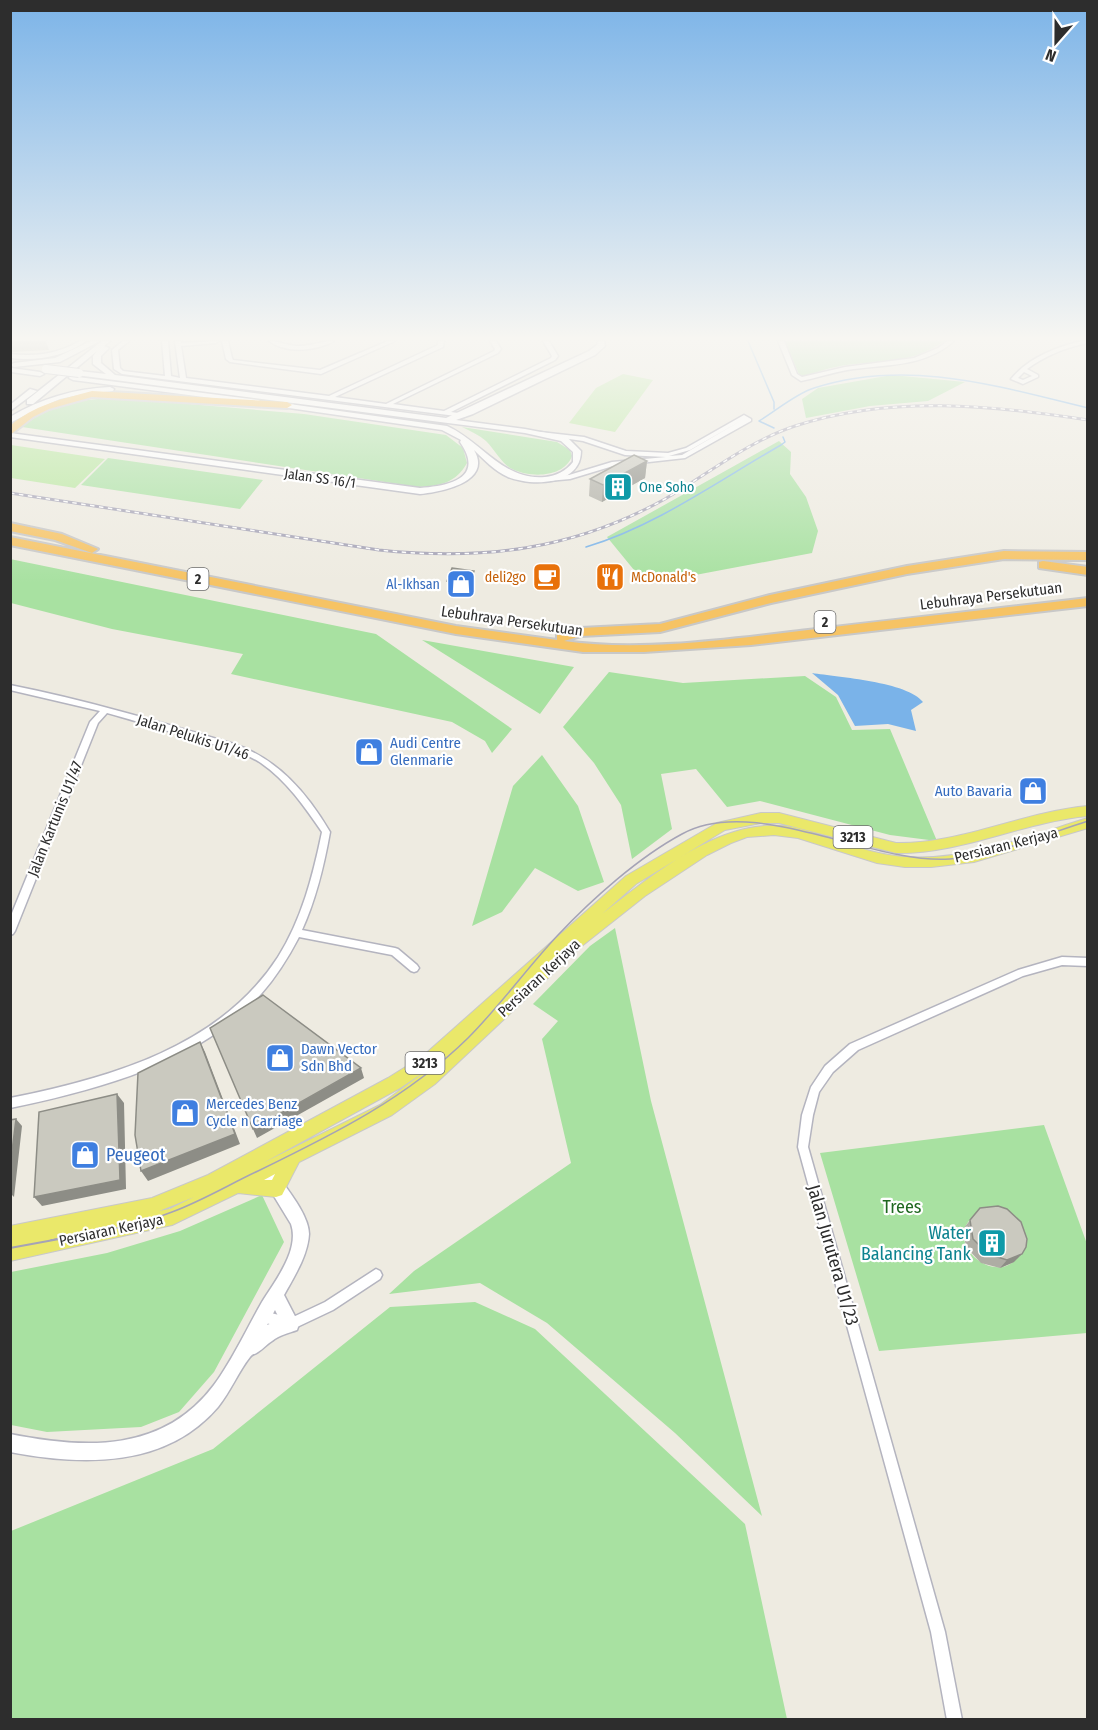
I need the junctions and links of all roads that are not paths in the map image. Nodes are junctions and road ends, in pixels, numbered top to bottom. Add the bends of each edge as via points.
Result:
1 (22, 422) edge
2 (403, 422) edge
3 (453, 422) edge
4 (732, 422) edge
5 (747, 422) edge
6 (470, 424) joint
7 (525, 431) junction
8 (455, 432) junction
9 (10, 434) edge
10 (709, 437) junction
11 (717, 441) junction
12 (543, 479) junction
13 (10, 527) edge
14 (10, 533) edge
15 (10, 541) edge
16 (99, 551) junction
17 (1088, 554) edge
18 (983, 558) junction
19 (907, 570) junction
20 (1088, 571) edge
21 (1088, 593) edge
22 (1088, 602) edge
23 (1088, 610) edge
24 (562, 637) junction
25 (751, 641) junction
26 (10, 687) edge
27 (105, 710) junction
28 (1088, 811) edge
29 (1088, 823) edge
30 (635, 886) junction
31 (10, 931) edge
32 (296, 933) junction
33 (574, 937) junction
34 (1088, 962) edge
35 (414, 968) dead end
36 (10, 1103) edge
37 (294, 1156) junction
38 (265, 1170) junction
39 (236, 1185) junction
40 (276, 1189) junction
41 (10, 1235) edge
42 (10, 1252) edge
43 (376, 1275) dead end
44 (276, 1295) junction
45 (263, 1317) junction
46 (291, 1324) junction
47 (247, 1350) junction
48 (10, 1443) edge
49 (955, 1719) edge

1 - 9 highway
2 - 8 main road
3 - 6 main road
4 - 10 street
5 - 11 street
6 - 7 main road
7 - 10 street via 584,439 625,453 657,456 679,453
7 - 12 main road via 564,439 577,451 573,468
8 - 9 main road, Jalan SS 16/1 via 471,451 474,464 457,484 435,491
8 - 12 main road via 510,474
10 - 11 street
11 - 12 street via 683,457 612,464 561,479
13 - 16 highway
14 - 16 highway, Lebuhraya Persekutuan / 2
15 - 25 highway, Lebuhraya Persekutuan / 2 via 543,645 644,648
16 - 24 highway, Lebuhraya Persekutuan / 2 via 460,622
17 - 18 highway
17 - 18 street via 1004,553
18 - 19 highway
19 - 20 highway via 1015,563
19 - 24 highway via 770,599 660,628 581,632
21 - 24 highway, Lebuhraya Persekutuan / 2 via 726,634 646,639
22 - 25 highway, Lebuhraya Persekutuan / 2
23 - 25 highway via 779,646
26 - 27 street, Jalan Pelukis U1/46
27 - 31 street, Jalan Kartunis U1/47 via 94,722
27 - 32 street, Jalan Pelukis U1/46 via 259,758 307,802 326,832 320,867
28 - 30 main road, Persiaran Kerjaya / 3213 via 915,849 896,848 797,822 760,818 722,826 697,839
29 - 30 main road, Persiaran Kerjaya / 3213 via 974,857 932,862 877,858 798,833 746,832
30 - 33 main road, Persiaran Kerjaya / 3213
32 - 35 street via 395,952
32 - 36 street, Jalan Pelukis U1/46 via 255,994 205,1033 125,1074
33 - 37 main road, Persiaran Kerjaya / 3213 via 429,1079 386,1110
33 - 41 main road, Persiaran Kerjaya / 3213 via 428,1061 267,1153 214,1181 152,1206
34 - 49 street, Jalan Jurutera U1/23 via 1062,962 1021,973 854,1047 833,1062 807,1106 803,1148 938,1632
37 - 38 main road, Persiaran Kerjaya / 3213
37 - 40 main road
38 - 39 main road, Persiaran Kerjaya / 3213
38 - 40 main road
39 - 40 main road
39 - 42 main road, Persiaran Kerjaya / 3213 via 172,1217
40 - 44 main road via 301,1232
43 - 46 street via 329,1306
44 - 45 main road
44 - 46 main road
45 - 46 street
45 - 47 main road
46 - 47 main road via 268,1333
47 - 48 main road via 209,1405 173,1434 148,1444 97,1453

